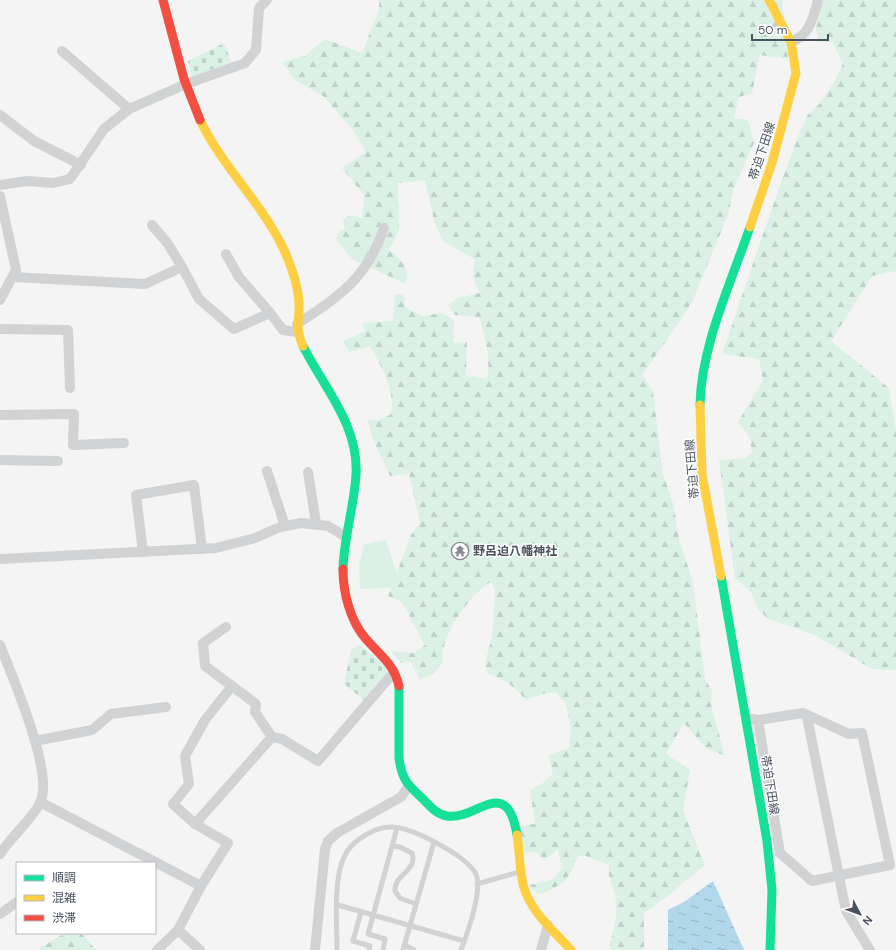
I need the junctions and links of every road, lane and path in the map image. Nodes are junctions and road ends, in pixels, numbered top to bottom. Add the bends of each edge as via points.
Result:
1 (162, 0) edge
2 (266, 0) edge
3 (770, 0) edge
4 (818, 0) edge
5 (791, 42) junction
6 (62, 51) dead end
7 (186, 84) junction
8 (129, 109) junction
9 (0, 115) edge
10 (80, 165) junction
11 (0, 185) edge
12 (0, 196) edge
13 (152, 225) dead end
14 (384, 228) dead end
15 (226, 254) dead end
16 (182, 268) junction
17 (13, 277) junction
18 (0, 300) edge
19 (270, 313) junction
20 (297, 328) junction
21 (0, 329) edge
22 (70, 388) dead end
23 (0, 415) edge
24 (124, 443) dead end
25 (0, 460) edge
26 (58, 461) dead end
27 (267, 470) dead end
28 (308, 472) dead end
29 (316, 523) junction
30 (285, 526) junction
31 (346, 537) junction
32 (202, 549) junction
33 (143, 552) junction
34 (0, 559) edge
35 (226, 627) dead end
36 (0, 645) edge
37 (394, 672) junction
38 (232, 686) junction
39 (166, 707) dead end
40 (807, 717) junction
41 (747, 718) junction
42 (758, 720) junction
43 (272, 737) junction
44 (35, 741) junction
45 (409, 786) junction
46 (40, 802) junction
47 (195, 824) junction
48 (397, 828) junction
49 (434, 842) junction
50 (393, 846) junction
51 (0, 852) edge
52 (155, 862) edge
53 (156, 863) edge
54 (520, 871) junction
55 (838, 877) junction
56 (477, 884) junction
57 (201, 886) junction
58 (16, 903) edge
59 (416, 904) junction
60 (338, 905) junction
61 (361, 912) junction
62 (0, 914) edge
63 (373, 916) junction
64 (548, 925) junction
65 (410, 926) junction
66 (178, 930) junction
67 (464, 941) junction
68 (404, 947) edge
69 (157, 950) edge
70 (200, 950) edge
71 (315, 950) edge
72 (337, 950) edge
73 (369, 950) edge
74 (383, 950) edge
75 (414, 950) edge
76 (460, 950) edge
77 (541, 950) edge
78 (571, 950) edge
79 (770, 950) edge
80 (870, 950) edge

1 - 7 street
2 - 7 street via 259,8 256,50 245,63
3 - 5 street, 帯迫下田線
4 - 5 street via 811,23 802,38
5 - 41 street, 帯迫下田線 via 796,73 790,101 772,163 716,325 705,364 700,403 702,474
6 - 8 street
7 - 8 street
7 - 20 street via 194,108 218,155 271,224 290,264 299,301
8 - 10 street via 104,129
9 - 10 street via 34,141
10 - 11 street via 70,179 53,183
12 - 17 street via 16,270
13 - 16 street via 168,244
14 - 20 street via 378,247 363,271 349,286
15 - 19 street via 239,277
16 - 17 street via 145,284
16 - 19 street via 199,299 234,329
17 - 18 street
19 - 20 street via 284,330
20 - 31 street via 350,430 356,462 356,489
21 - 22 street via 68,330
23 - 24 street via 74,414 73,445
25 - 26 street
27 - 30 street
28 - 29 street
29 - 30 street
29 - 31 street via 328,526
30 - 32 street via 255,538
31 - 37 street via 342,572 354,622 365,638 389,660
32 - 33 street
32 - 33 street via 194,484 136,495
33 - 34 street
35 - 38 street via 203,643 205,666
36 - 44 street
37 - 43 street via 318,761 282,739
37 - 45 street via 399,688 401,761 404,779
38 - 43 street via 256,704 255,712
38 - 47 street via 205,720 185,756 189,784 173,804
39 - 44 street via 111,714 92,730
40 - 42 street via 803,713
40 - 55 street
40 - 55 street via 849,734 862,733 890,865
41 - 42 street
41 - 79 street, 帯迫下田線 via 767,841 771,883
42 - 55 street via 780,853 812,881
43 - 47 street
44 - 46 street via 42,766
45 - 54 street via 442,816 463,815 487,803 502,804 514,821
45 - 71 street via 401,796 337,833 328,841 325,849
46 - 51 street
46 - 52 street
47 - 57 street via 228,843
48 - 49 lane
48 - 50 lane
48 - 60 lane via 392,827 364,835 351,845 338,871
49 - 56 lane via 457,854 476,874
49 - 59 lane
50 - 59 lane via 412,853 414,859 411,867 398,880 395,891 400,898
50 - 63 lane
53 - 57 street
54 - 56 lane
54 - 64 street via 527,895
55 - 80 street via 846,910
56 - 67 lane via 475,905
57 - 66 street
58 - 62 street
59 - 65 lane
60 - 61 lane
60 - 72 lane
61 - 63 lane
61 - 73 lane via 353,941 370,946
63 - 65 lane
63 - 74 lane via 368,934 385,940
64 - 77 street
64 - 78 street
65 - 67 lane
65 - 68 lane
66 - 69 street
66 - 70 street
67 - 76 lane
68 - 75 lane

